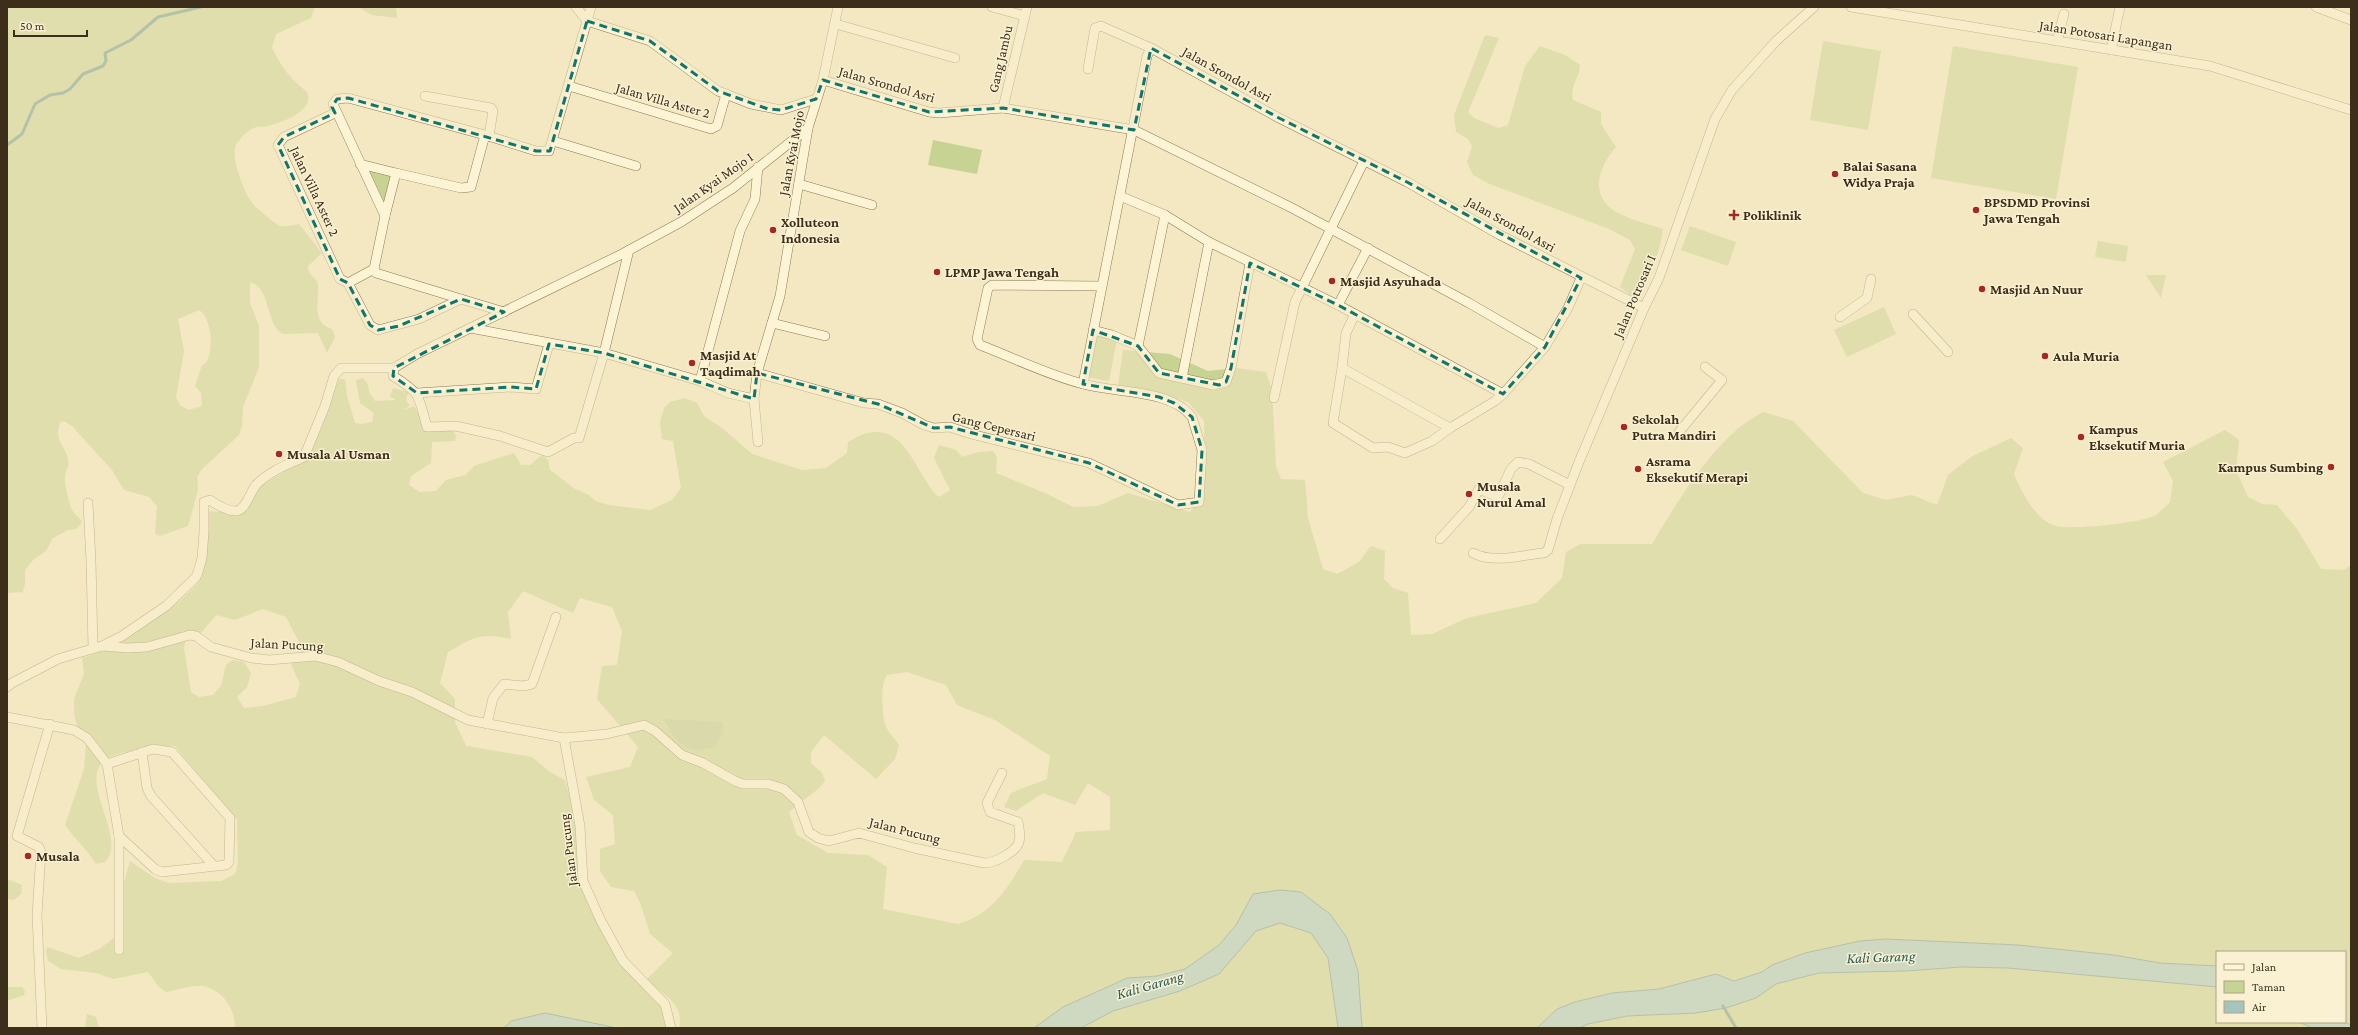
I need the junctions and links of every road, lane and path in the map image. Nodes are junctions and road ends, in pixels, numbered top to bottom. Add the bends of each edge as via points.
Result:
1 (576, 7) edge
2 (591, 7) edge
3 (838, 7) edge
4 (992, 7) edge
5 (1814, 7) edge
6 (1851, 7) edge
7 (2120, 7) edge
8 (2316, 7) edge
9 (1026, 12) edge
10 (2064, 14) dead end
11 (2351, 20) edge
12 (587, 21) junction
13 (836, 24) junction
14 (2057, 41) junction
15 (1151, 48) junction
16 (2111, 50) junction
17 (955, 58) dead end
18 (1088, 69) dead end
19 (824, 80) junction
20 (569, 86) junction
21 (726, 94) junction
22 (425, 96) dead end
23 (816, 99) junction
24 (1003, 108) junction
25 (2351, 110) edge
26 (336, 113) junction
27 (808, 128) junction
28 (1134, 130) junction
29 (487, 136) junction
30 (553, 141) junction
31 (1364, 160) junction
32 (360, 164) junction
33 (636, 166) dead end
34 (758, 167) junction
35 (396, 173) junction
36 (799, 184) junction
37 (1120, 196) junction
38 (872, 205) dead end
39 (1165, 215) junction
40 (385, 216) junction
41 (1330, 228) junction
42 (1209, 242) junction
43 (1368, 248) junction
44 (629, 250) junction
45 (1250, 262) junction
46 (374, 269) junction
47 (1581, 278) junction
48 (1871, 279) dead end
49 (348, 283) junction
50 (1101, 286) junction
51 (1301, 286) junction
52 (461, 299) junction
53 (1338, 306) junction
54 (1644, 308) junction
55 (504, 312) junction
56 (1354, 314) junction
57 (1913, 314) dead end
58 (1840, 317) dead end
59 (772, 323) junction
60 (470, 328) junction
61 (1093, 330) junction
62 (825, 336) dead end
63 (549, 344) junction
64 (1138, 346) junction
65 (1545, 347) junction
66 (1948, 352) dead end
67 (604, 353) junction
68 (1705, 367) dead end
69 (394, 368) junction
70 (1342, 368) junction
71 (757, 373) junction
72 (1182, 378) junction
73 (700, 381) junction
74 (1083, 384) junction
75 (417, 393) junction
76 (1502, 394) junction
77 (1274, 398) dead end
78 (754, 399) junction
79 (1450, 428) junction
80 (1679, 432) dead end
81 (758, 442) dead end
82 (1570, 485) junction
83 (88, 503) dead end
84 (1440, 539) dead end
85 (1473, 553) dead end
86 (556, 617) dead end
87 (97, 647) junction
88 (7, 687) edge
89 (7, 717) edge
90 (50, 724) junction
91 (487, 724) junction
92 (564, 738) junction
93 (142, 752) junction
94 (107, 764) junction
95 (1002, 773) dead end
96 (119, 836) junction
97 (214, 866) junction
98 (119, 950) dead end
99 (42, 1028) edge
100 (671, 1028) edge

1 - 12 street
2 - 12 street
3 - 13 street, Jalan Kyai Mojo
4 - 9 street, Gang Jambu
5 - 54 street, Jalan Potrosari I via 1776,41 1732,90 1714,119 1659,278
6 - 14 street, Jalan Potosari Lapangan
7 - 16 street
8 - 11 street
9 - 24 street, Gang Jambu
10 - 14 street
12 - 20 street
12 - 21 street, Jalan Villa Aster 2 via 650,41 718,91
13 - 17 street
13 - 19 street, Jalan Kyai Mojo
14 - 16 street, Jalan Potosari Lapangan
15 - 18 street, Jalan Srondol Asri via 1097,26
15 - 28 street via 1147,56
15 - 31 street, Jalan Srondol Asri via 1279,118
16 - 25 street, Jalan Potosari Lapangan via 2210,66
19 - 23 street, Jalan Kyai Mojo
19 - 24 street, Jalan Srondol Asri via 929,112
20 - 21 street, Jalan Villa Aster 2 via 711,129 717,126
20 - 30 street
21 - 23 street, Jalan Villa Aster 2 via 751,104 777,110
22 - 29 street via 491,108 493,112
23 - 27 street, Jalan Kyai Mojo
24 - 28 street, Jalan Srondol Asri
26 - 29 street via 332,107 334,102 337,99 348,98
26 - 32 street
26 - 49 street, Jalan Villa Aster 2 via 284,137 278,145 340,279
27 - 34 street, Jalan Kyai Mojo I
27 - 36 street, Jalan Kyai Mojo
28 - 37 street
28 - 41 street, Jalan Srondol Asri via 1222,171
29 - 30 street via 540,152 549,151
29 - 35 street via 474,180 469,188
30 - 33 street
31 - 41 street
31 - 47 street, Jalan Srondol Asri
32 - 35 street
32 - 40 street
34 - 44 street, Jalan Kyai Mojo I via 733,188 681,222
34 - 73 street via 754,199 740,232
35 - 40 street
36 - 38 street
36 - 59 street, Jalan Kyai Mojo via 780,296
37 - 39 street
37 - 50 street
39 - 42 street
39 - 64 street
40 - 46 street
41 - 43 street, Jalan Srondol Asri
41 - 51 street
42 - 45 street
42 - 72 street
43 - 53 street
43 - 65 street, Jalan Srondol Asri
44 - 55 street, Jalan Kyai Mojo I
44 - 67 street
45 - 51 street
45 - 72 street via 1231,368 1226,382 1213,385
46 - 49 street
46 - 52 street via 376,273
47 - 54 street, Jalan Srondol Asri
47 - 65 street via 1568,308
48 - 58 street via 1867,298
49 - 52 street, Jalan Villa Aster 2 via 370,325 378,330 419,319
50 - 61 street
50 - 74 street via 992,285 988,288 976,335 980,345
51 - 53 street
51 - 77 street via 1289,321
52 - 55 street
53 - 56 street
54 - 82 street, Jalan Potrosari I
55 - 60 street, Jalan Kyai Mojo I
56 - 70 street via 1346,333
56 - 76 street
57 - 66 street
59 - 62 street
59 - 71 street, Jalan Kyai Mojo
60 - 63 street
60 - 69 street, Jalan Kyai Mojo I
61 - 64 street
61 - 74 street
63 - 67 street
63 - 75 street via 536,389 511,387
64 - 72 street via 1157,371
65 - 76 street
67 - 73 street
67 - 75 street via 579,438 574,438 548,452 500,436 456,426 427,427
68 - 80 street via 1722,380
69 - 75 street via 393,376 412,387
69 - 87 street, Jalan Kyai Mojo I via 341,368 334,376 304,457 272,472 257,485 243,508 236,511 219,506 210,500 204,502 202,558 196,577 166,606 122,636
70 - 79 street
70 - 79 street via 1334,423 1363,443 1374,448 1388,448 1405,453 1432,441
71 - 74 street, Gang Cepersari via 864,403 878,404 934,428 950,427 1089,463 1178,505 1199,502 1202,450 1190,415 1174,403 1159,397
71 - 78 street, Jalan Kyai Mojo
73 - 78 street via 728,393
76 - 79 street via 1495,402
78 - 81 street, Jalan Kyai Mojo
82 - 84 street via 1530,464 1518,462 1511,469 1498,497 1479,489 1469,507
82 - 85 street, Jalan Potrosari I via 1551,544 1544,553 1498,559
83 - 87 street via 92,561 91,604
86 - 91 street via 532,684 504,684 493,698
87 - 88 street via 58,659
87 - 91 street, Jalan Pucung via 147,647 190,635 196,636 211,647 251,658 269,660 315,656 338,662 379,681 412,692 464,720
89 - 90 street
90 - 94 street via 74,730 87,738
90 - 99 street via 17,836 39,847 41,852 37,915
91 - 92 street, Jalan Pucung
92 - 95 street, Jalan Pucung via 607,734 644,725 655,731 682,755 704,763 735,781 743,784 768,784 784,789 798,802 809,832 818,838 829,840 859,833 914,848 989,863 1014,849 1019,842 1018,822 990,812 987,803
92 - 100 street, Jalan Pucung via 580,826 583,881 623,961 665,1004
93 - 94 street
93 - 97 street via 147,788 151,796
93 - 97 street via 153,749 172,752 230,818 229,862
94 - 96 street
96 - 97 street via 155,869 162,872
96 - 98 street

